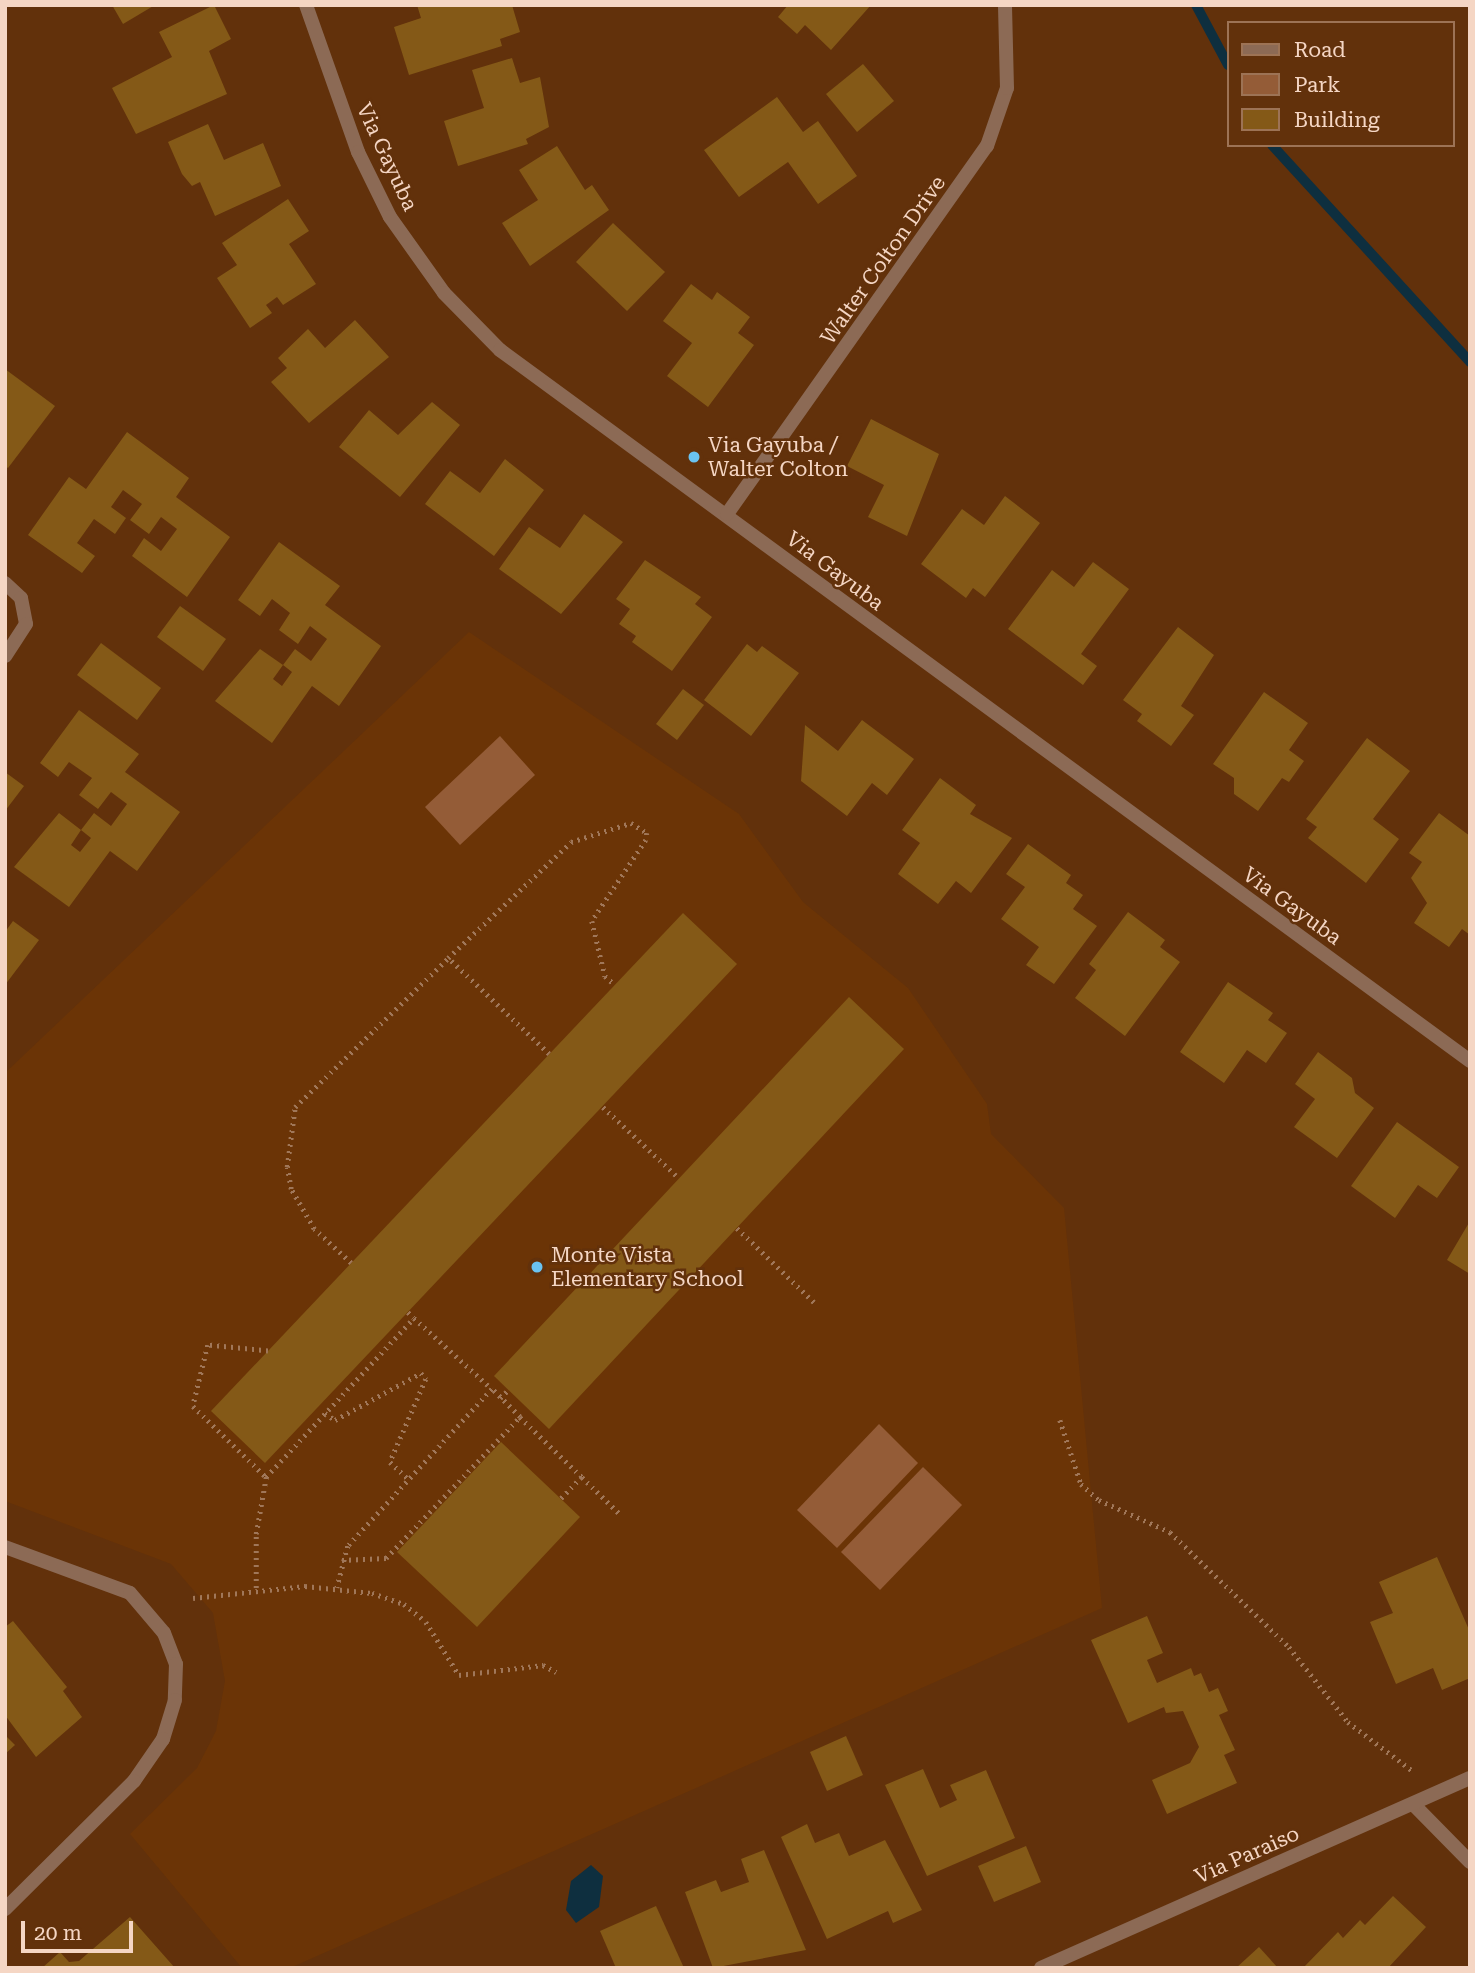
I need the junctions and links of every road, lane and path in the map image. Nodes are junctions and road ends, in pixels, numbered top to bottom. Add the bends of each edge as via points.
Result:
1 (306, 5) edge
2 (1005, 5) edge
3 (727, 514) junction
4 (5, 583) edge
5 (5, 656) edge
6 (448, 958) junction
7 (615, 985) dead end
8 (549, 1054) dead end
9 (1470, 1061) edge
10 (603, 1107) dead end
11 (679, 1178) dead end
12 (737, 1228) dead end
13 (351, 1263) dead end
14 (814, 1302) dead end
15 (408, 1312) dead end
16 (414, 1318) junction
17 (268, 1351) dead end
18 (492, 1389) junction
19 (508, 1390) dead end
20 (500, 1398) junction
21 (325, 1413) junction
22 (520, 1417) junction
23 (1059, 1420) dead end
24 (266, 1477) junction
25 (582, 1477) junction
26 (408, 1479) junction
27 (561, 1499) dead end
28 (621, 1516) dead end
29 (5, 1547) edge
30 (342, 1560) junction
31 (256, 1588) junction
32 (337, 1588) junction
33 (193, 1598) dead end
34 (556, 1672) dead end
35 (1414, 1772) dead end
36 (1470, 1779) edge
37 (1414, 1805) junction
38 (1470, 1862) edge
39 (5, 1909) edge
40 (1041, 1968) edge

1 - 3 street, Via Gayuba via 372,184 444,293 532,377
2 - 3 street, Walter Colton Drive via 1007,88 987,146
3 - 9 street, Via Gayuba
4 - 5 street via 21,598 26,624
6 - 7 path via 571,842 631,823 647,833 646,840 593,921 605,976
6 - 8 path
6 - 13 path via 295,1107 287,1167 291,1189 308,1220
10 - 11 path
12 - 14 path
15 - 16 path
16 - 18 path
16 - 21 path
17 - 24 path via 208,1345 193,1406
18 - 20 path
18 - 26 path
19 - 20 path
20 - 22 path
21 - 24 path
21 - 26 path via 335,1420 421,1373 426,1379 390,1462
22 - 25 path
22 - 30 path via 386,1558
23 - 35 path via 1081,1484 1098,1500 1170,1532 1289,1647 1348,1722
24 - 31 path
25 - 27 path
25 - 28 path
26 - 30 path
29 - 39 street via 130,1593 164,1633 176,1664 175,1700 163,1739 134,1781
30 - 32 path
31 - 32 path
31 - 33 path
32 - 34 path via 404,1604 426,1622 459,1675 543,1665
36 - 37 street, Via Paraiso
37 - 38 street
37 - 40 street, Via Paraiso

